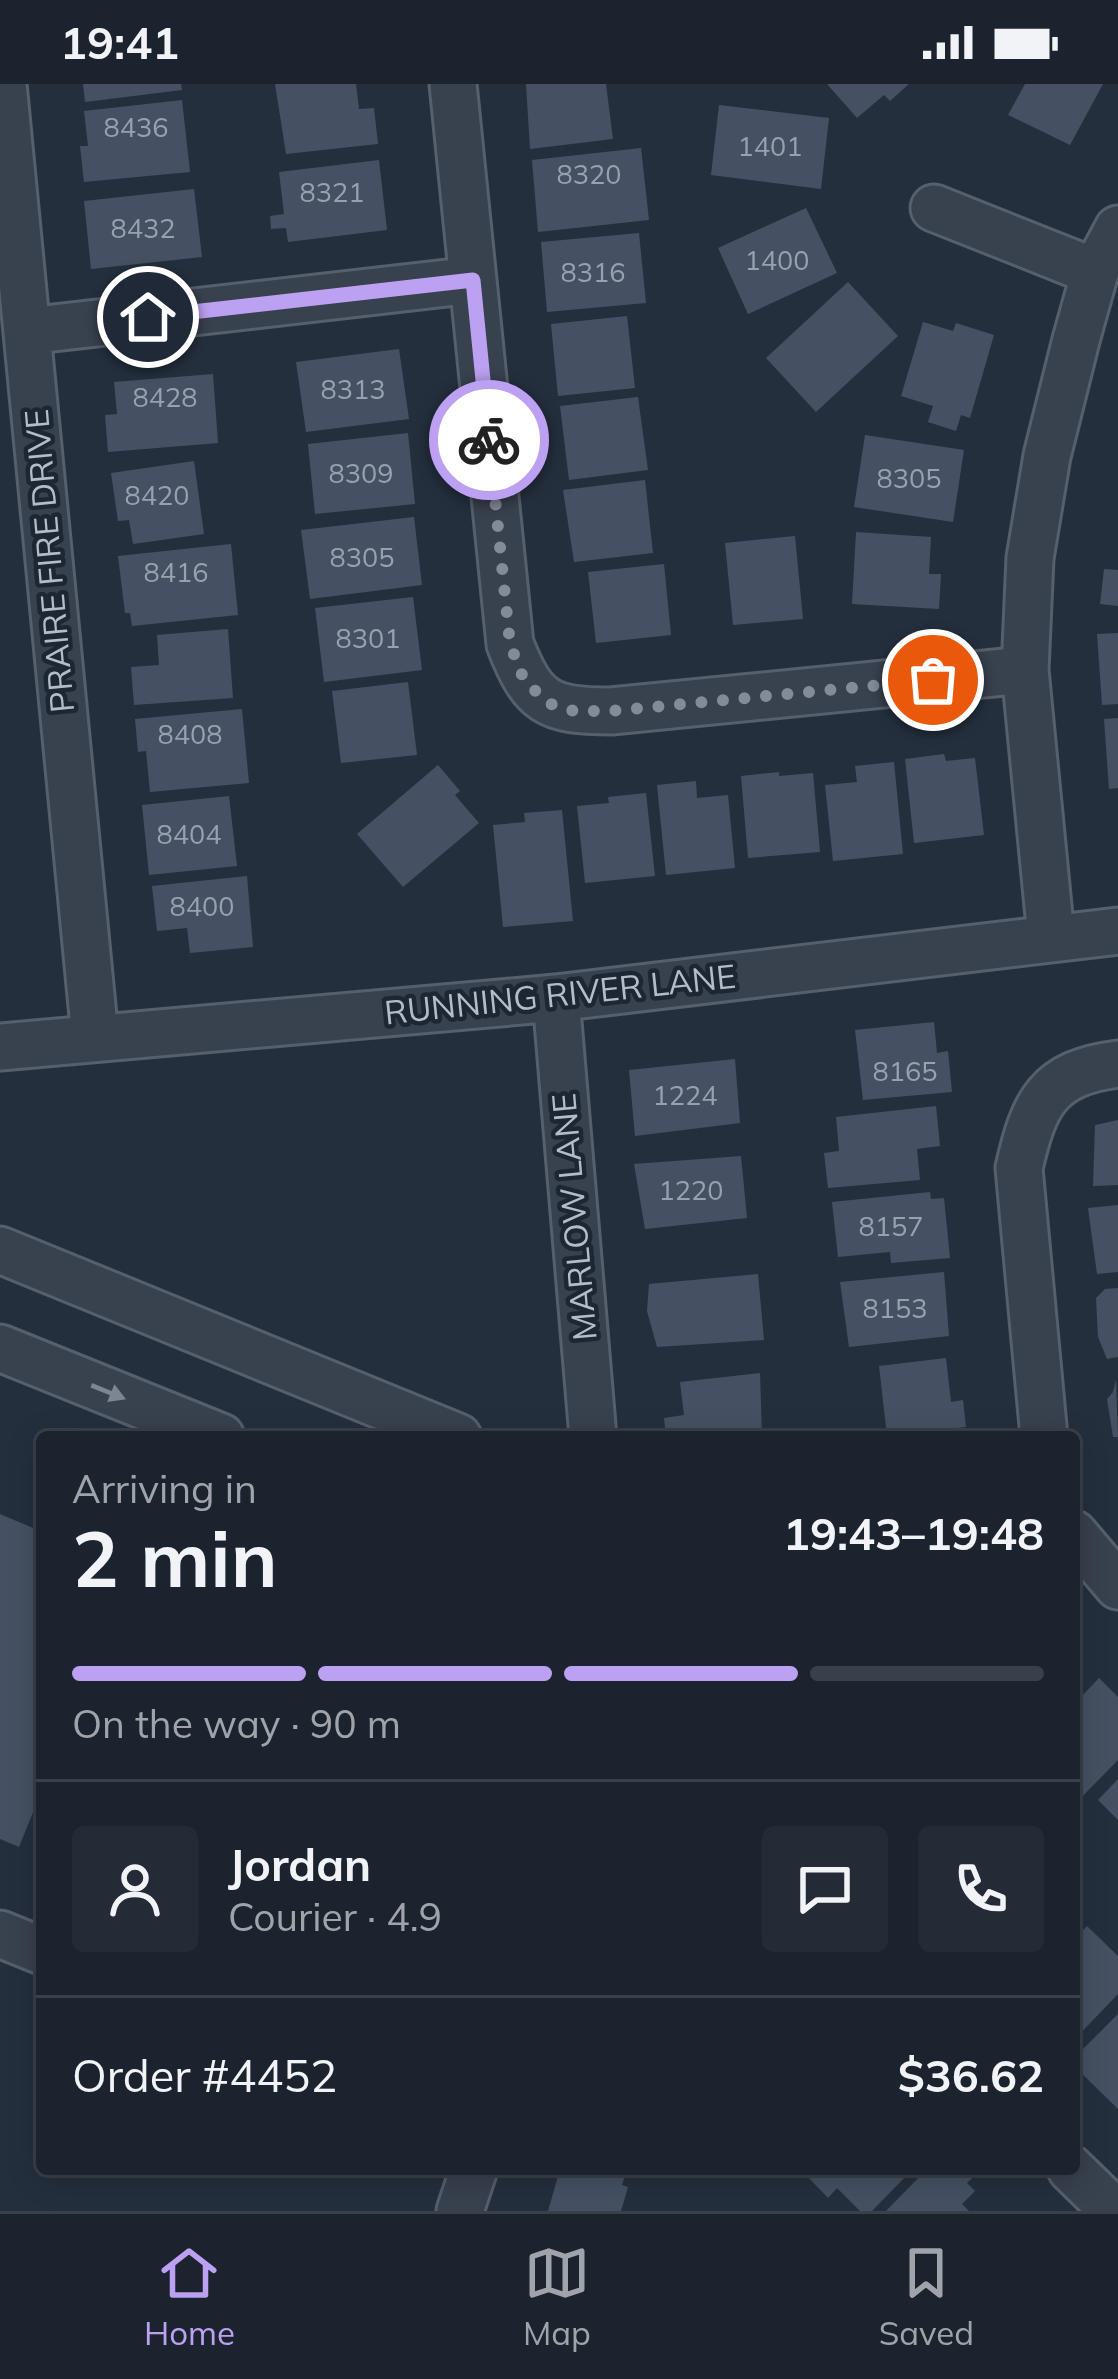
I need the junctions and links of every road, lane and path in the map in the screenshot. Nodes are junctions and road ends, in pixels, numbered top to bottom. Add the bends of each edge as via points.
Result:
1 (3, 84) edge
2 (453, 84) edge
3 (934, 208) dead end
4 (1118, 229) edge
5 (1095, 272) junction
6 (473, 280) junction
7 (27, 331) junction
8 (1025, 670) junction
9 (1118, 931) edge
10 (1051, 937) junction
11 (556, 998) junction
12 (95, 1037) junction
13 (0, 1047) edge
14 (1118, 1064) edge
15 (0, 1250) edge
16 (0, 1348) edge
17 (205, 1431) edge
18 (443, 1431) edge
19 (592, 1431) edge
20 (1043, 1431) edge
21 (1080, 1541) edge
22 (1118, 1586) edge
23 (0, 1934) edge
24 (36, 1949) edge
25 (472, 2175) edge
26 (460, 2211) edge

1 - 7 street, PRAIRE FIRE DRIVE
2 - 6 street
3 - 5 street
4 - 5 street
5 - 8 street via 1047,456 1030,558
6 - 7 street
6 - 8 street via 510,644 524,680 548,703 611,711
7 - 12 street, PRAIRE FIRE DRIVE
8 - 10 street
9 - 10 street, RUNNING RIVER LANE
10 - 11 street, RUNNING RIVER LANE
11 - 12 street, RUNNING RIVER LANE
11 - 19 street, MARLOW LANE
12 - 13 street, RUNNING RIVER LANE
14 - 20 street via 1066,1076 1043,1096 1019,1168
15 - 18 street
16 -> 17 street
21 - 22 street
23 - 24 street
25 - 26 street

